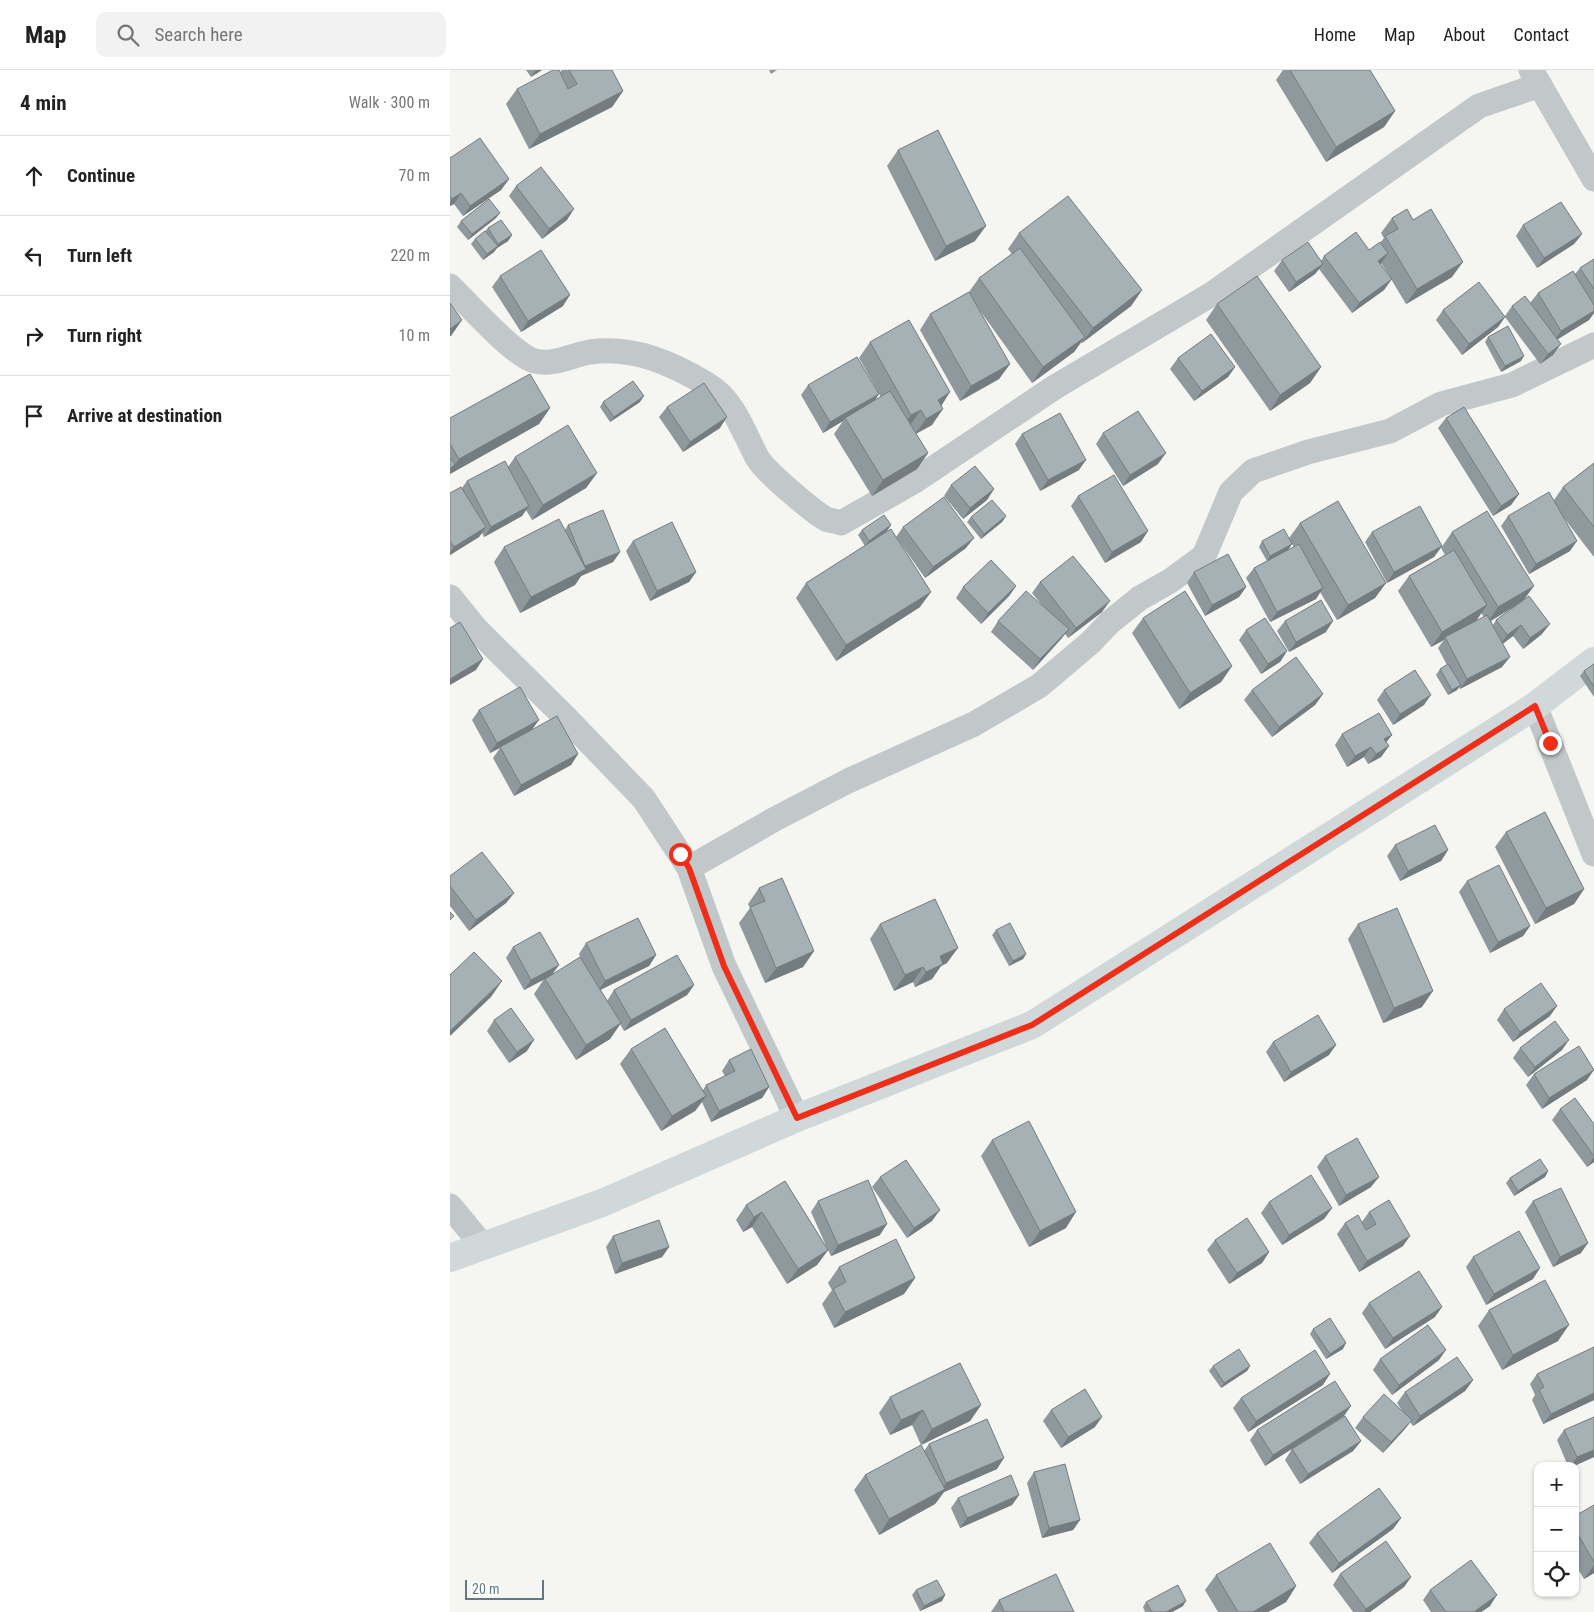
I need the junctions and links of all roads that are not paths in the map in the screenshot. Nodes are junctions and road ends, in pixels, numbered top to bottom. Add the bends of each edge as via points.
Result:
1 (1535, 78) edge
2 (1594, 179) edge
3 (450, 286) edge
4 (1594, 345) edge
5 (450, 597) edge
6 (1594, 661) edge
7 (1535, 706) junction
8 (1594, 854) edge
9 (689, 868) junction
10 (797, 1118) junction
11 (450, 1206) edge
12 (483, 1246) junction
13 (450, 1258) edge

1 - 2 street
1 - 3 street via 1479,106 1212,294 1063,382 912,482 841,522 827,519 801,500 760,461 734,412 710,386 666,362 614,350 589,352 556,361 535,361 509,344
4 - 9 street via 1512,385 1441,404 1390,431 1308,452 1252,471 1231,492 1204,556 1140,598 1039,686 974,724 840,785
5 - 9 street via 476,629 644,799
6 - 7 street
7 - 8 street
7 - 10 street via 1032,1025
9 - 10 street via 724,966
10 - 12 street via 602,1203
11 - 12 street
12 - 13 street

